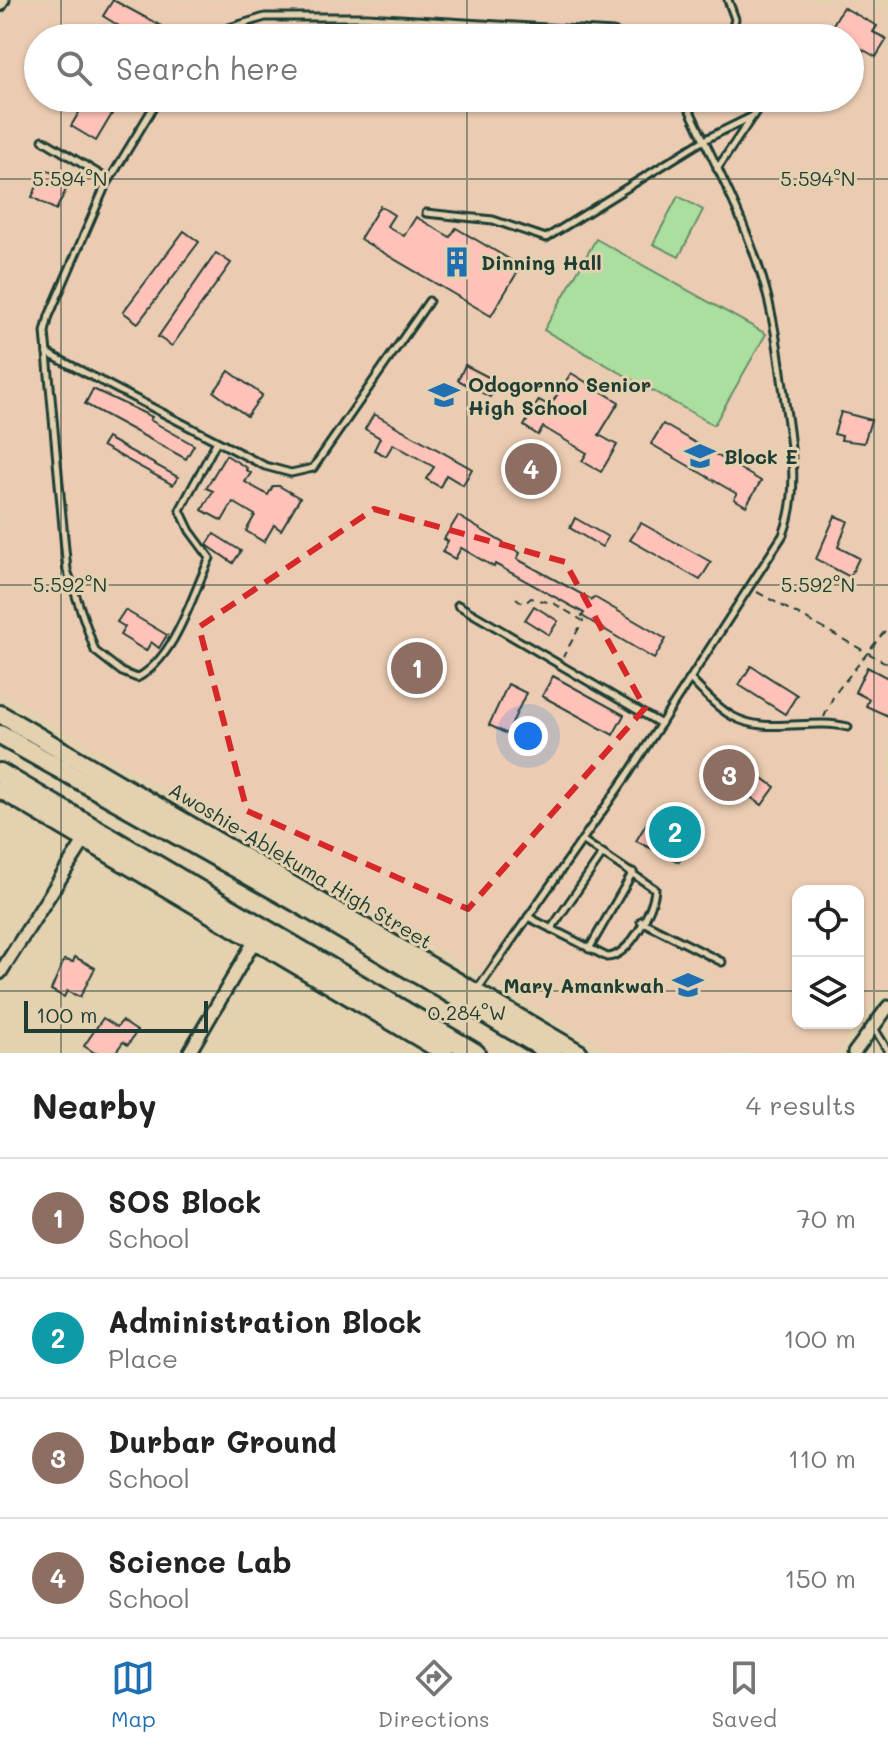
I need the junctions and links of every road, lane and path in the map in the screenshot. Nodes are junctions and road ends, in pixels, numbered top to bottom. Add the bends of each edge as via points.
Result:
1 (728, 0) edge
2 (242, 24) edge
3 (482, 24) edge
4 (732, 24) edge
5 (150, 112) edge
6 (690, 112) edge
7 (756, 112) edge
8 (753, 116) junction
9 (43, 140) dead end
10 (704, 140) junction
11 (717, 169) junction
12 (109, 180) junction
13 (426, 213) dead end
14 (429, 301) dead end
15 (47, 352) junction
16 (216, 443) junction
17 (749, 588) junction
18 (516, 598) dead end
19 (458, 605) dead end
20 (888, 627) edge
21 (869, 655) junction
22 (562, 658) dead end
23 (888, 664) edge
24 (690, 679) junction
25 (0, 714) edge
26 (822, 721) junction
27 (661, 724) junction
28 (848, 727) dead end
29 (0, 735) edge
30 (0, 773) edge
31 (0, 789) edge
32 (86, 838) junction
33 (117, 840) junction
34 (582, 840) junction
35 (603, 853) junction
36 (143, 871) junction
37 (633, 872) junction
38 (528, 917) junction
39 (342, 921) junction
40 (641, 921) junction
41 (551, 929) junction
42 (255, 940) junction
43 (589, 949) junction
44 (722, 962) dead end
45 (0, 973) edge
46 (474, 994) junction
47 (888, 1007) edge
48 (404, 1020) junction
49 (873, 1027) junction
50 (888, 1051) edge
51 (189, 1053) edge
52 (445, 1053) edge
53 (475, 1053) edge
54 (552, 1053) edge
55 (579, 1053) edge
56 (854, 1053) edge

1 - 4 lane
2 - 3 lane via 265,17 367,17
5 - 12 lane
6 - 10 lane
7 - 8 lane
8 - 10 lane
8 - 11 lane
9 - 12 lane
10 - 11 lane
10 - 13 lane via 546,238 493,220
11 - 17 lane via 762,278 782,375 792,464 791,515
12 - 15 lane via 49,316
14 - 16 lane via 313,468 291,473
15 - 16 lane
15 - 16 lane via 67,570 95,651 137,678 152,670 172,639 210,558 180,510
17 - 21 path
17 - 24 lane
18 - 22 path via 524,604 531,598 555,604 583,621
19 - 27 lane
20 - 21 path
21 - 23 path
21 - 26 path via 834,695
24 - 26 lane via 738,719 776,725
24 - 27 lane
25 - 39 street, Awoshie-Ablekuma High Street
26 - 28 lane
27 - 34 lane
29 - 39 main road, Awoshie-Ablekuma High Street
30 - 33 main road
31 - 32 street
32 - 36 street
32 - 45 street
33 - 36 main road
33 - 48 main road
34 - 35 lane
34 - 38 lane
35 - 37 lane
35 - 41 lane
36 - 42 street
37 - 40 lane via 655,889
37 - 43 lane
38 - 41 lane
38 - 46 lane
39 - 46 street, Awoshie-Ablekuma High Street
39 - 54 main road, Awoshie-Ablekuma High Street
40 - 43 lane via 619,955 607,957
40 - 44 lane
41 - 43 lane
42 - 48 street
42 - 51 street
46 - 55 street, Awoshie-Ablekuma High Street
47 - 49 street
48 - 52 street
48 - 53 main road
49 - 50 lane
49 - 56 street

